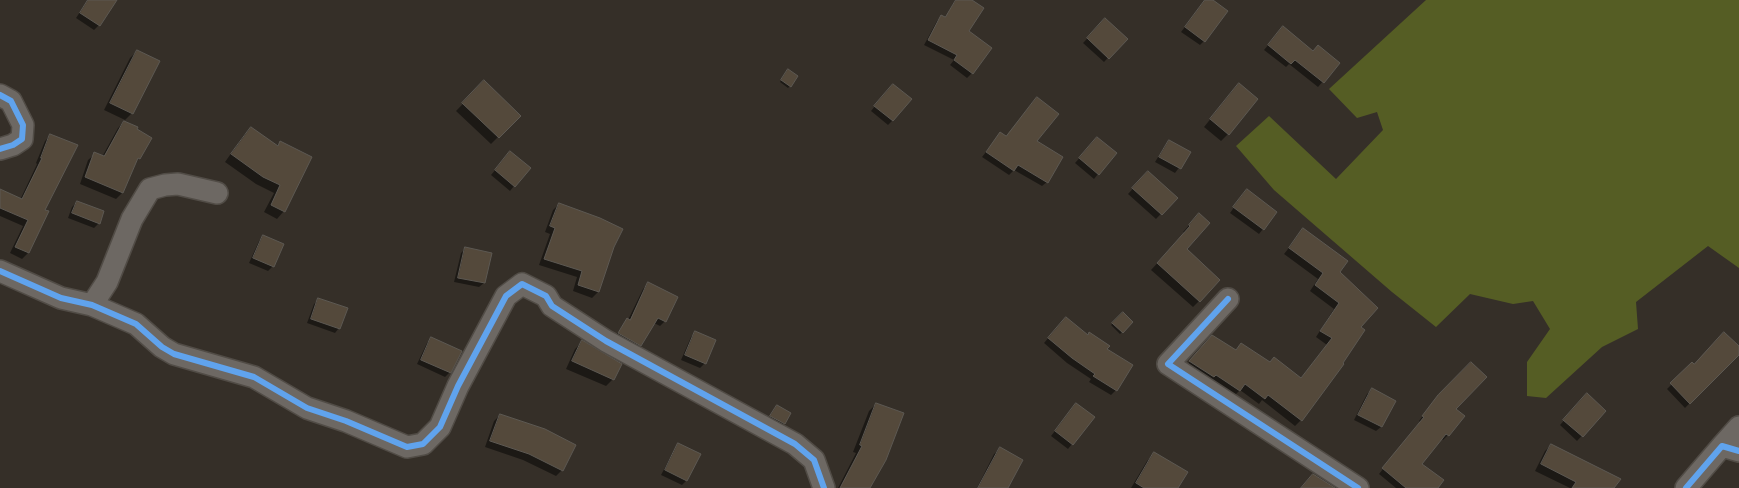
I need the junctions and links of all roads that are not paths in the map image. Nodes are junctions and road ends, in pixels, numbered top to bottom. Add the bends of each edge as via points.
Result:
1 (0, 95) edge
2 (0, 149) edge
3 (217, 193) dead end
4 (0, 271) edge
5 (1228, 299) dead end
6 (92, 305) junction
7 (1739, 427) edge
8 (1731, 448) edge
9 (824, 488) edge
10 (1358, 488) edge
11 (1686, 488) edge

1 - 2 street via 11,101 23,125 22,139
3 - 6 street via 178,184 150,190 132,219 107,282
4 - 6 street via 61,298
5 - 10 street via 1168,364
6 - 9 street via 136,324 174,354 254,377 307,408 407,447 423,444 440,427 462,377 506,296 522,284 546,296 552,306 606,340 795,444 814,460
7 - 8 street
8 - 11 street

